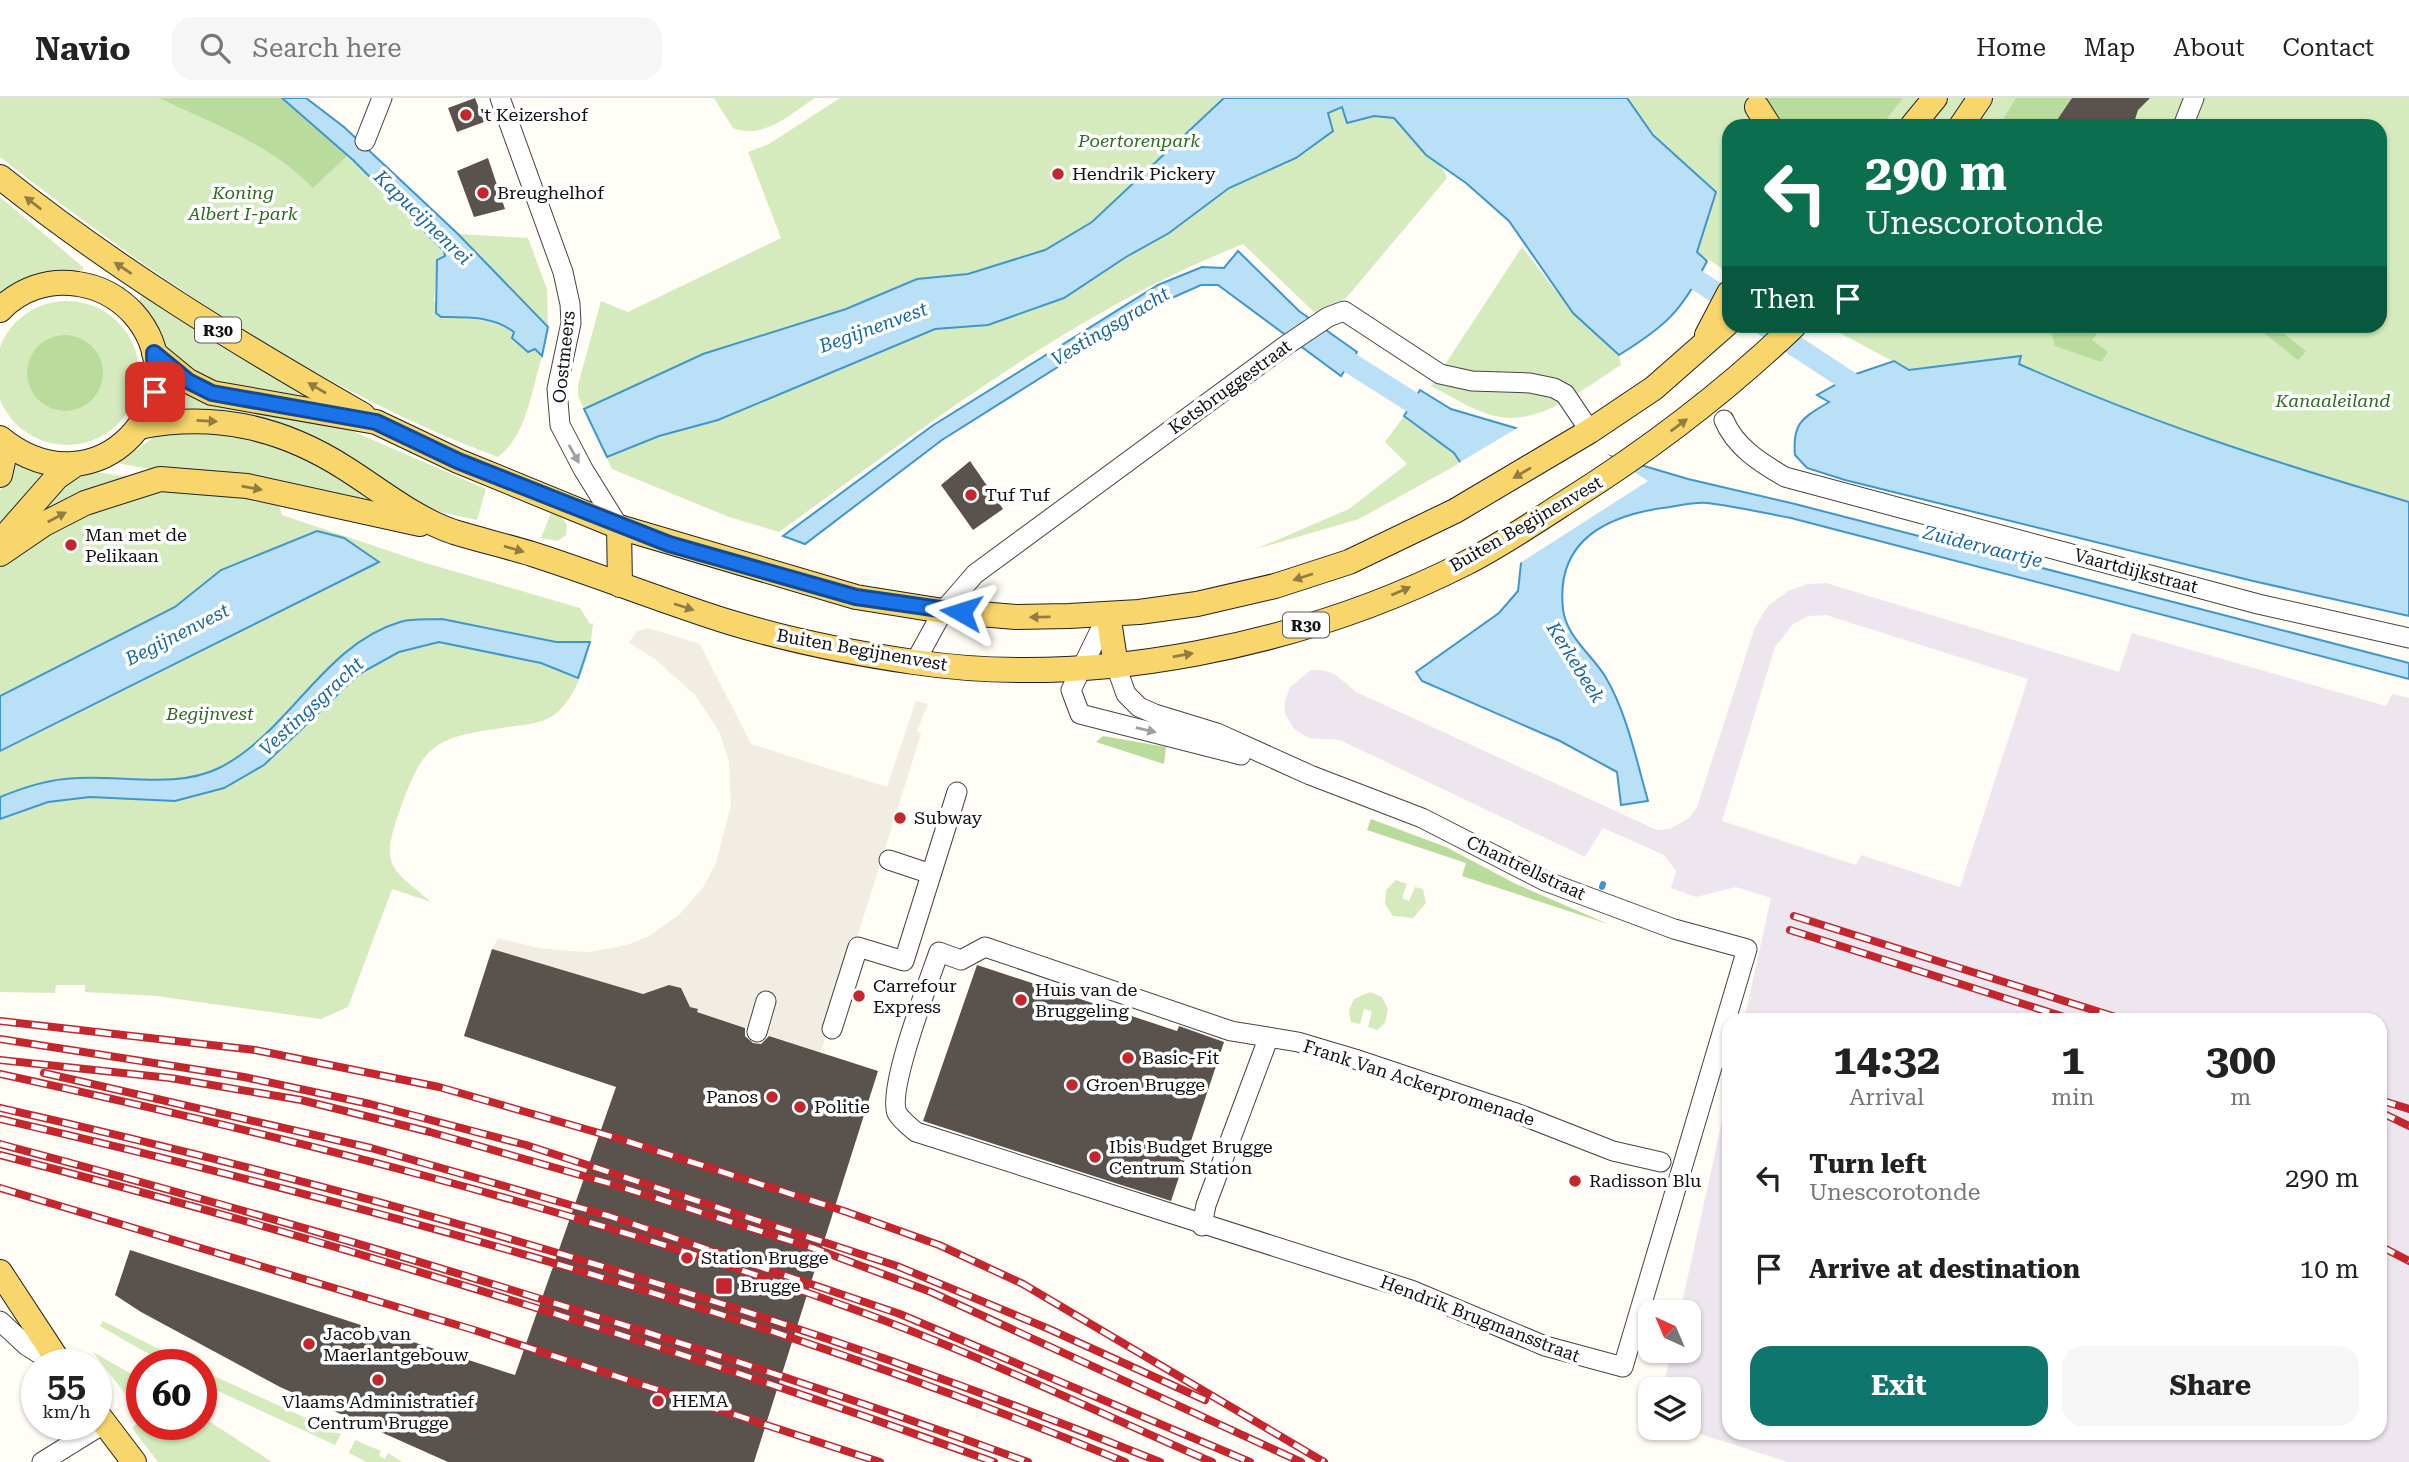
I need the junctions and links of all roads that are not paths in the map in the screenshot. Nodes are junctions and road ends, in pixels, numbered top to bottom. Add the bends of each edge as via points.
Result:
1 (382, 98) edge
2 (500, 98) edge
3 (1936, 98) edge
4 (1980, 98) edge
5 (2194, 98) edge
6 (1918, 119) edge
7 (1966, 119) edge
8 (2186, 119) edge
9 (365, 141) dead end
10 (0, 177) edge
11 (66, 229) junction
12 (113, 296) junction
13 (0, 310) edge
14 (1722, 312) edge
15 (1787, 333) edge
16 (1714, 334) edge
17 (154, 353) junction
18 (1724, 420) dead end
19 (376, 422) junction
20 (139, 427) junction
21 (1585, 434) junction
22 (0, 438) edge
23 (73, 466) junction
24 (0, 475) edge
25 (619, 527) junction
26 (448, 530) junction
27 (0, 543) edge
28 (0, 554) edge
29 (620, 585) junction
30 (943, 611) junction
31 (1108, 614) junction
32 (2409, 638) edge
33 (915, 662) junction
34 (1116, 666) junction
35 (1079, 668) junction
36 (1310, 775) junction
37 (957, 792) dead end
38 (889, 860) dead end
39 (931, 873) junction
40 (1747, 949) joint
41 (939, 952) joint
42 (766, 1002) dead end
43 (1728, 1013) edge
44 (832, 1029) dead end
45 (757, 1032) dead end
46 (1722, 1033) edge
47 (1268, 1040) junction
48 (1661, 1162) dead end
49 (1202, 1226) junction
50 (0, 1272) edge
51 (0, 1321) edge
52 (32, 1349) edge
53 (49, 1349) edge
54 (112, 1433) edge
55 (70, 1440) edge
56 (42, 1462) edge
57 (134, 1462) edge

1 - 9 street
2 -> 25 street, Oostmeers via 564,272 570,304 571,323 557,389 560,425
3 - 6 main road
4 - 7 main road
5 - 8 street
11 -> 10 main road, R30
11 - 12 main road, R30
19 -> 11 main road, R30 via 235,341
12 - 13 main road, R30 via 86,285 58,283 23,293
12 - 17 main road, R30 via 139,320
14 - 16 main road
34 -> 15 main road, Buiten Begijnenvest / R30 via 1238,644 1307,625 1378,600 1485,552 1624,466 1692,416
16 - 21 main road, R30 via 1654,388
17 - 19 main road, R30 via 188,381 212,393
17 - 20 main road, R30 via 155,392
18 - 32 street, Vaartdijkstraat via 1729,432 1754,458 1785,477 2258,604
19 - 25 main road, R30
20 - 23 main road, R30 via 116,448
20 -> 26 main road, Buiten Begijnenvest / R30 via 188,420 261,428 321,454
21 - 30 street, Ketsbruggestraat via 1575,408 1554,388 1440,374 1344,312 1328,317 1284,346 975,575
21 -> 31 main road, R30 via 1455,511 1349,562 1197,604
22 - 23 main road via 32,458
22 - 24 main road via 4,457
23 - 27 main road via 57,477
25 - 29 main road
25 - 30 main road, R30 via 856,597
28 -> 26 main road, R30 via 85,503 160,479 247,486
26 -> 29 main road, Buiten Begijnenvest / R30
29 -> 33 main road, Buiten Begijnenvest / R30 via 768,633
31 -> 30 main road, R30 via 1016,617
30 - 33 street, Ketsbruggestraat
31 - 34 main road
31 - 35 street, Chantrellstraat
33 - 35 main road, Buiten Begijnenvest / R30 via 970,668
34 - 35 main road, Buiten Begijnenvest / R30
34 - 36 street, Chantrellstraat via 1126,694 1139,707 1217,733
35 -> 36 street, Chantrellstraat via 1071,690 1080,714
36 - 40 street, Chantrellstraat via 1422,818 1545,881 1674,929
37 - 39 street
38 - 39 street
39 - 44 street via 917,937 904,961 858,947
40 - 43 street, Hendrik Brugmansstraat
41 - 47 street, Frank Van Ackerpromenade via 961,960 985,947
41 - 49 street, Hendrik Brugmansstraat via 894,1098 898,1115 916,1132
42 - 45 street
46 - 49 street, Hendrik Brugmansstraat via 1623,1367 1545,1346 1411,1290
47 - 48 street, Frank Van Ackerpromenade via 1298,1042 1355,1059 1613,1151
47 - 49 street
50 - 53 main road
51 - 52 street
54 - 57 main road
55 - 56 street

